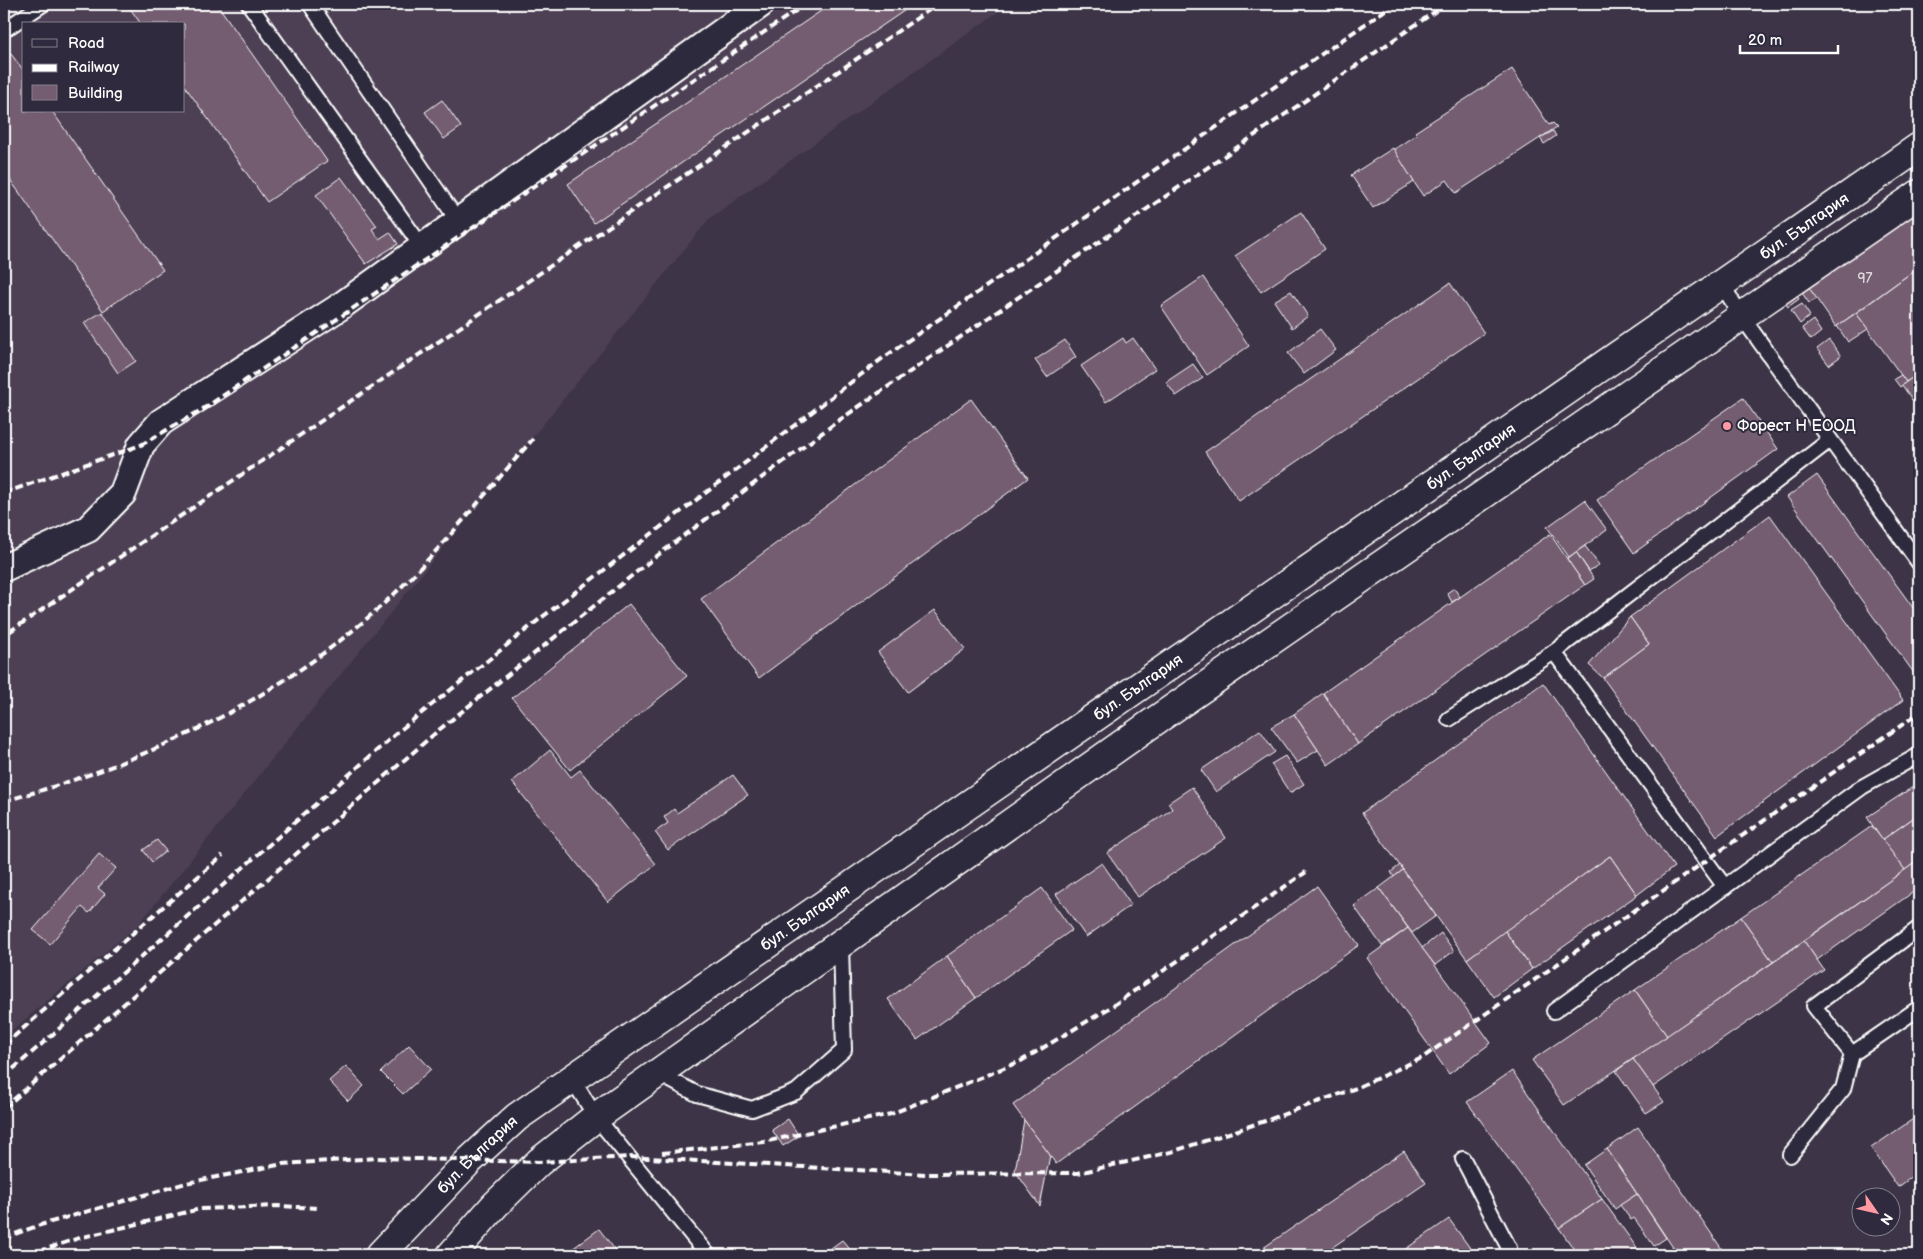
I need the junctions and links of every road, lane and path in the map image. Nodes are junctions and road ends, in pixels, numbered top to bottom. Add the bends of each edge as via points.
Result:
1 (43, 4) edge
2 (249, 4) edge
3 (310, 4) edge
4 (761, 4) edge
5 (4, 30) edge
6 (1919, 147) edge
7 (1919, 194) edge
8 (458, 221) junction
9 (422, 247) junction
10 (1721, 283) junction
11 (1742, 317) junction
12 (1830, 440) junction
13 (1919, 563) edge
14 (4, 568) edge
15 (1210, 637) junction
16 (1554, 652) junction
17 (1232, 668) junction
18 (1449, 719) dead end
19 (1919, 755) edge
20 (1725, 887) junction
21 (1919, 928) edge
22 (841, 945) junction
23 (1919, 1008) edge
24 (1554, 1011) dead end
25 (1852, 1054) junction
26 (659, 1074) junction
27 (572, 1079) junction
28 (596, 1118) junction
29 (1790, 1156) dead end
30 (1463, 1159) dead end
31 (380, 1255) edge
32 (451, 1255) edge
33 (708, 1255) edge
34 (1510, 1255) edge

1 - 5 lane
2 - 9 lane
3 - 8 lane
4 - 8 street
6 - 10 street, бул. България
7 - 11 street
8 - 9 street
9 - 14 street via 338,308 161,422 141,445 123,493 88,529
10 - 11 lane
10 - 15 street, бул. България
11 - 12 lane
11 - 17 street
12 - 13 lane
12 - 16 lane
15 - 17 street
15 - 27 street, бул. България
16 - 18 lane
16 - 20 lane
17 - 22 street
19 - 20 lane via 1862,787
20 - 24 lane
21 - 25 lane via 1814,1006
22 - 26 street
22 - 26 lane via 844,1050 796,1092 752,1109 697,1094
23 - 25 lane
25 - 29 lane via 1843,1089
26 - 28 street
27 - 28 lane
27 - 31 street, бул. България via 517,1117 469,1161
28 - 32 street via 539,1162
28 - 33 lane
30 - 34 lane

